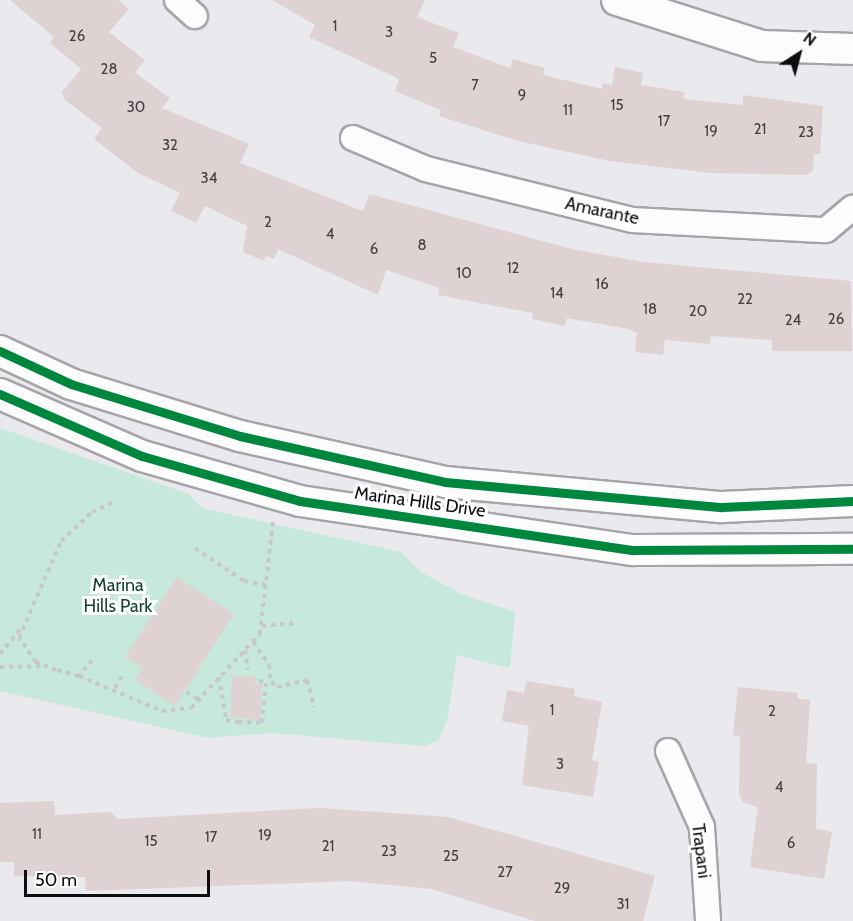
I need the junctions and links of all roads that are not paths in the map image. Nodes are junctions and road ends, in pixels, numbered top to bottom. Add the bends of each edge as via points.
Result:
1 (177, 0) edge
2 (617, 0) edge
3 (195, 16) dead end
4 (853, 49) edge
5 (353, 138) dead end
6 (853, 207) edge
7 (0, 351) edge
8 (0, 394) edge
9 (853, 501) edge
10 (853, 549) edge
11 (668, 751) dead end
12 (708, 921) edge

1 - 3 street
2 - 4 street via 762,46
5 - 6 street, Amarante via 426,169 632,220 826,230
7 - 9 street, Marina Hills Drive via 71,384 240,436 445,482 722,507
8 - 10 street, Marina Hills Drive via 142,456 300,501 633,550
11 - 12 street, Trapani via 702,827

